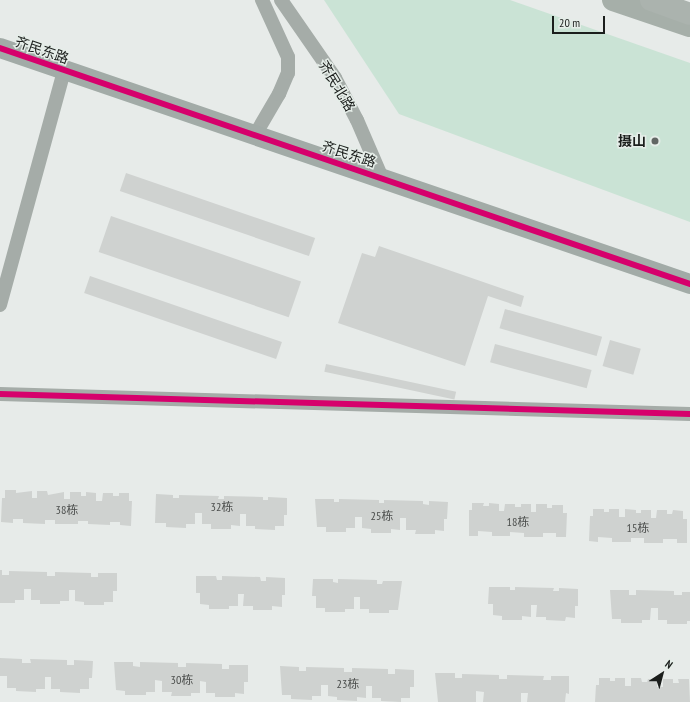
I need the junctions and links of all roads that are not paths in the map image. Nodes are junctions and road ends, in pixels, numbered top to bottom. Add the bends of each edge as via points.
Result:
1 (262, 0) edge
2 (281, 0) edge
3 (613, 0) edge
4 (651, 0) edge
5 (690, 14) edge
6 (690, 26) edge
7 (0, 48) edge
8 (64, 70) junction
9 (255, 136) junction
10 (382, 178) junction
11 (690, 284) edge
12 (0, 305) edge
13 (0, 394) edge
14 (690, 414) edge

1 - 9 street via 288,57 288,72 280,94
2 - 10 street, 齐民北路 via 335,78 357,120
3 - 6 main road
4 - 5 highway
7 - 8 street, 齐民东路
8 - 9 street, 齐民东路
8 - 12 street
9 - 10 street, 齐民东路
10 - 11 street, 齐民东路
13 - 14 street

